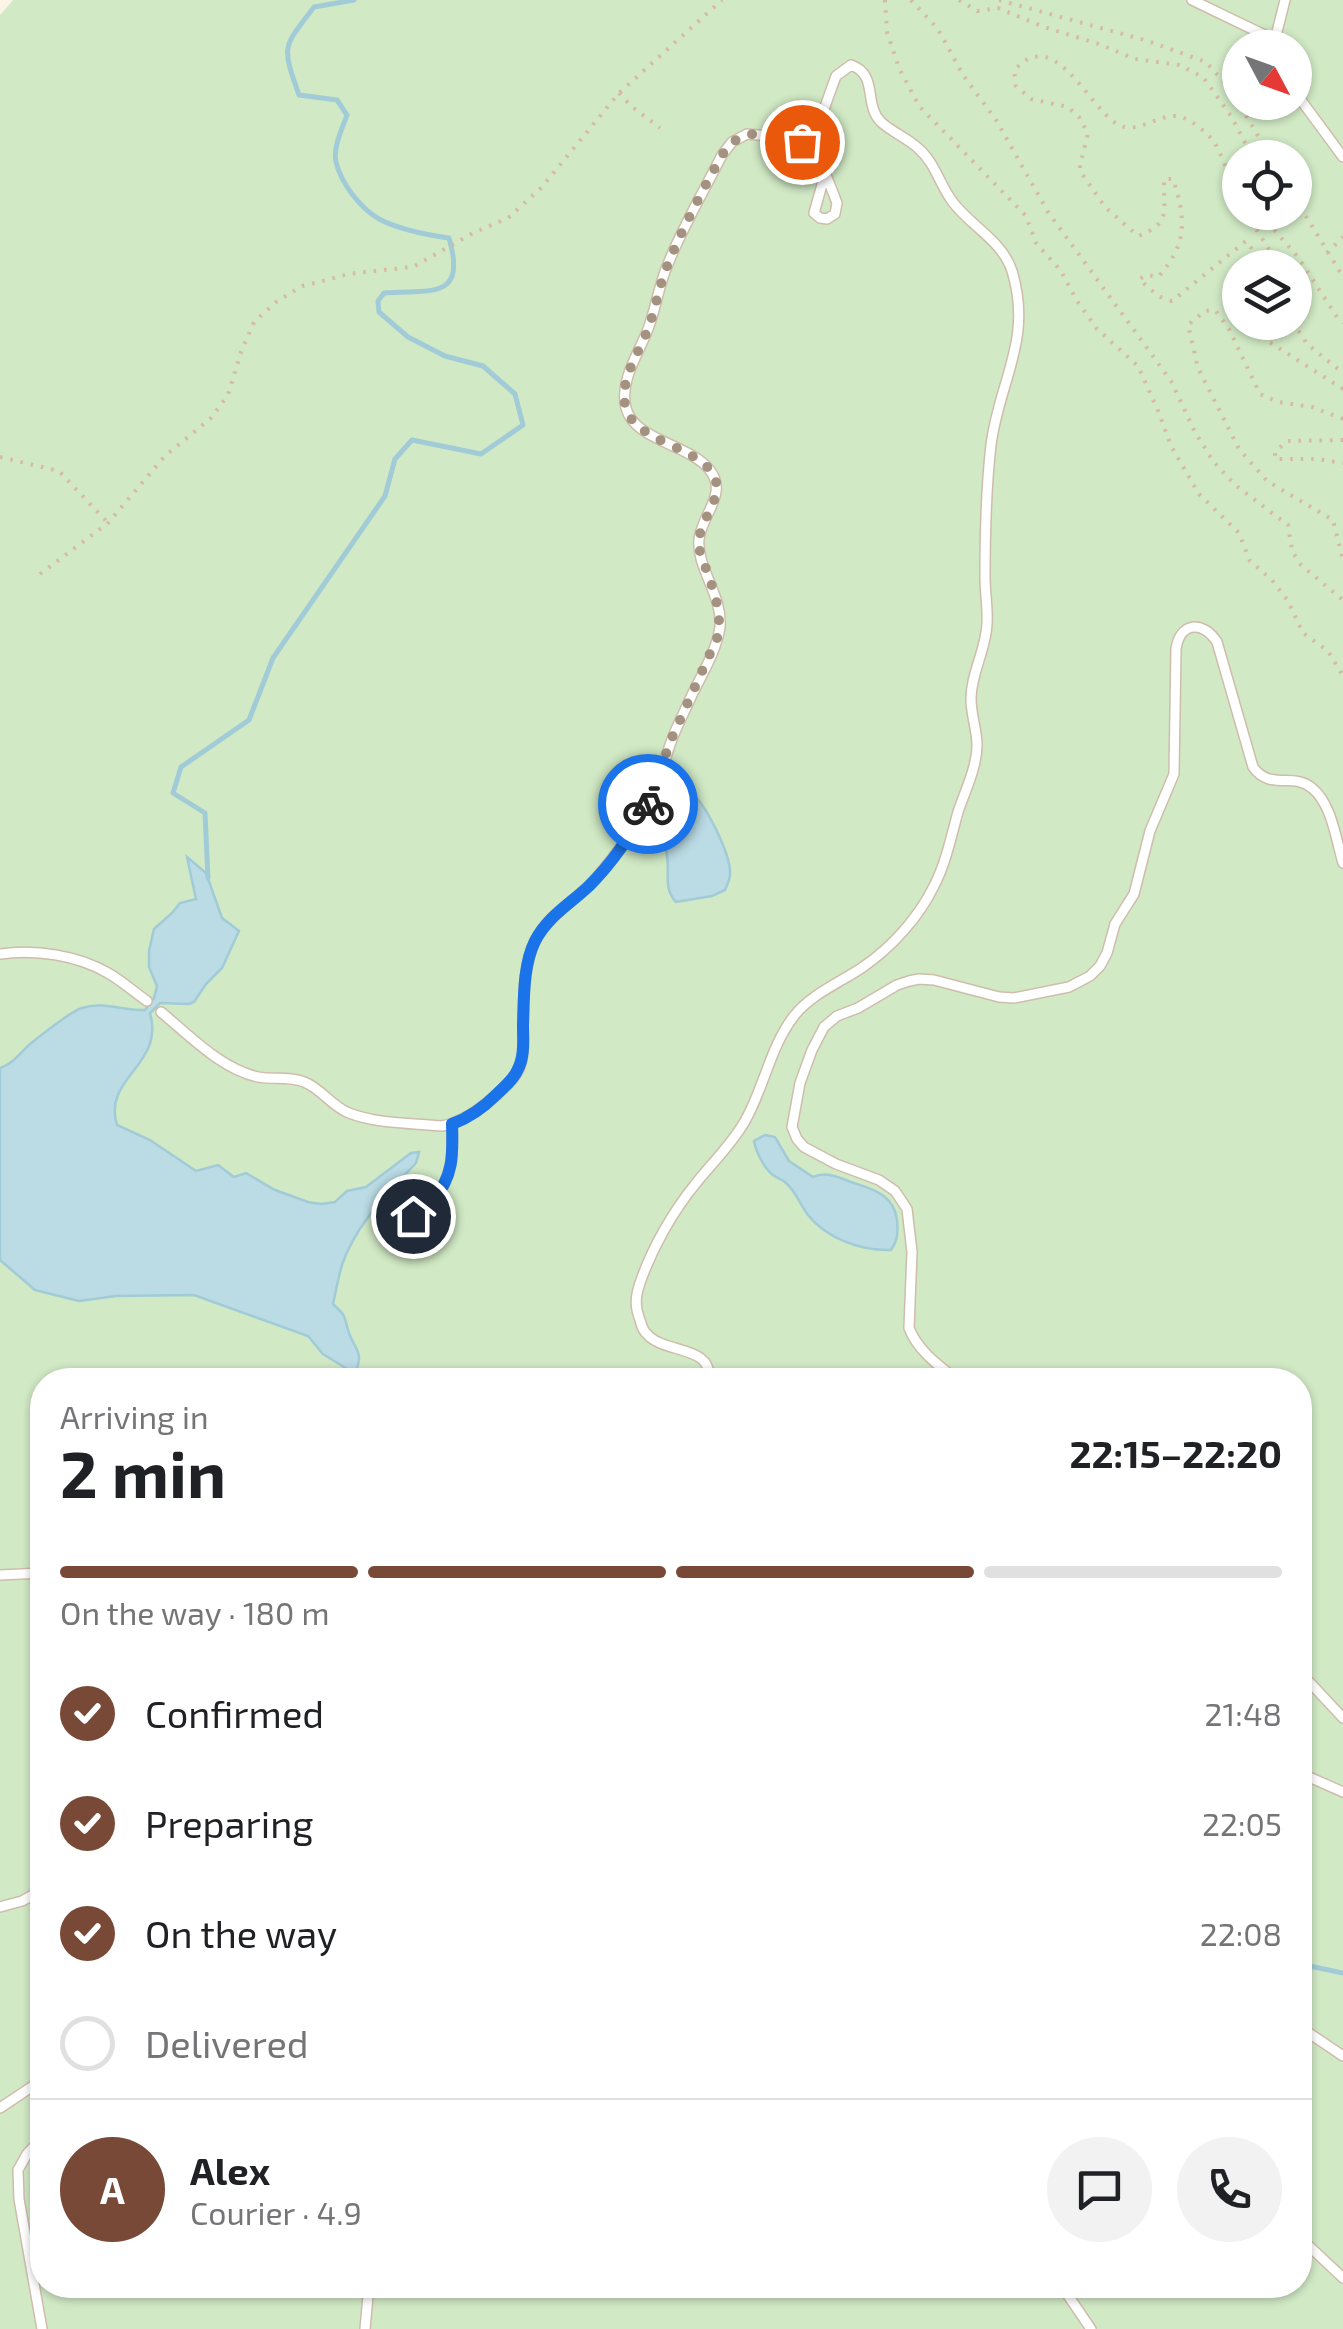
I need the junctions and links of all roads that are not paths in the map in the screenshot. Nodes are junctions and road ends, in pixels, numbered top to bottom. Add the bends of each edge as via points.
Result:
1 (1192, 0) edge
2 (1285, 0) edge
3 (1248, 30) edge
4 (1278, 30) edge
5 (1312, 115) edge
6 (813, 143) junction
7 (1343, 156) edge
8 (825, 174) dead end
9 (1343, 864) edge
10 (0, 954) edge
11 (147, 1000) dead end
12 (160, 1012) dead end
13 (452, 1124) junction
14 (432, 1202) dead end
15 (707, 1368) edge
16 (943, 1368) edge
17 (30, 1574) edge
18 (0, 1575) edge
19 (1312, 1685) edge
20 (1343, 1718) edge
21 (1312, 1778) edge
22 (1343, 1792) edge
23 (30, 1896) edge
24 (0, 1907) edge
25 (1312, 2035) edge
26 (1343, 2056) edge
27 (30, 2088) edge
28 (0, 2108) edge
29 (30, 2152) edge
30 (1312, 2249) edge
31 (30, 2264) edge
32 (1343, 2278) edge
33 (36, 2298) edge
34 (368, 2298) edge
35 (1069, 2298) edge
36 (42, 2329) edge
37 (365, 2329) edge
38 (1091, 2329) edge

1 - 3 lane
2 - 4 lane
5 - 7 lane
6 - 8 lane
6 - 13 lane via 747,134 732,142 666,269 624,398 634,423 702,462 716,480 699,540 717,602 718,636 638,822 533,945 519,1068 485,1105
6 - 15 lane via 836,76 858,67 869,81 874,113 932,163 953,203 1008,261 1018,332 991,447 988,624 971,698 977,749 946,860 934,888 882,953 793,1017 742,1126 668,1222 640,1282 635,1308 645,1333 700,1356
9 - 16 lane via 1314,789 1269,780 1253,767 1217,642 1203,628 1190,628 1176,650 1174,774 1134,894 1100,966 1069,987 1014,998 919,979 824,1027 800,1083 792,1128 817,1155 879,1180 907,1210 909,1328
10 - 11 lane via 80,961
12 - 13 lane via 237,1070 304,1082 351,1114
13 - 14 lane via 452,1169
17 - 18 lane
19 - 20 lane
21 - 22 lane
23 - 24 lane
25 - 26 lane
27 - 28 lane
29 - 31 lane via 18,2170
30 - 32 lane
33 - 36 lane
34 - 37 lane
35 - 38 lane

